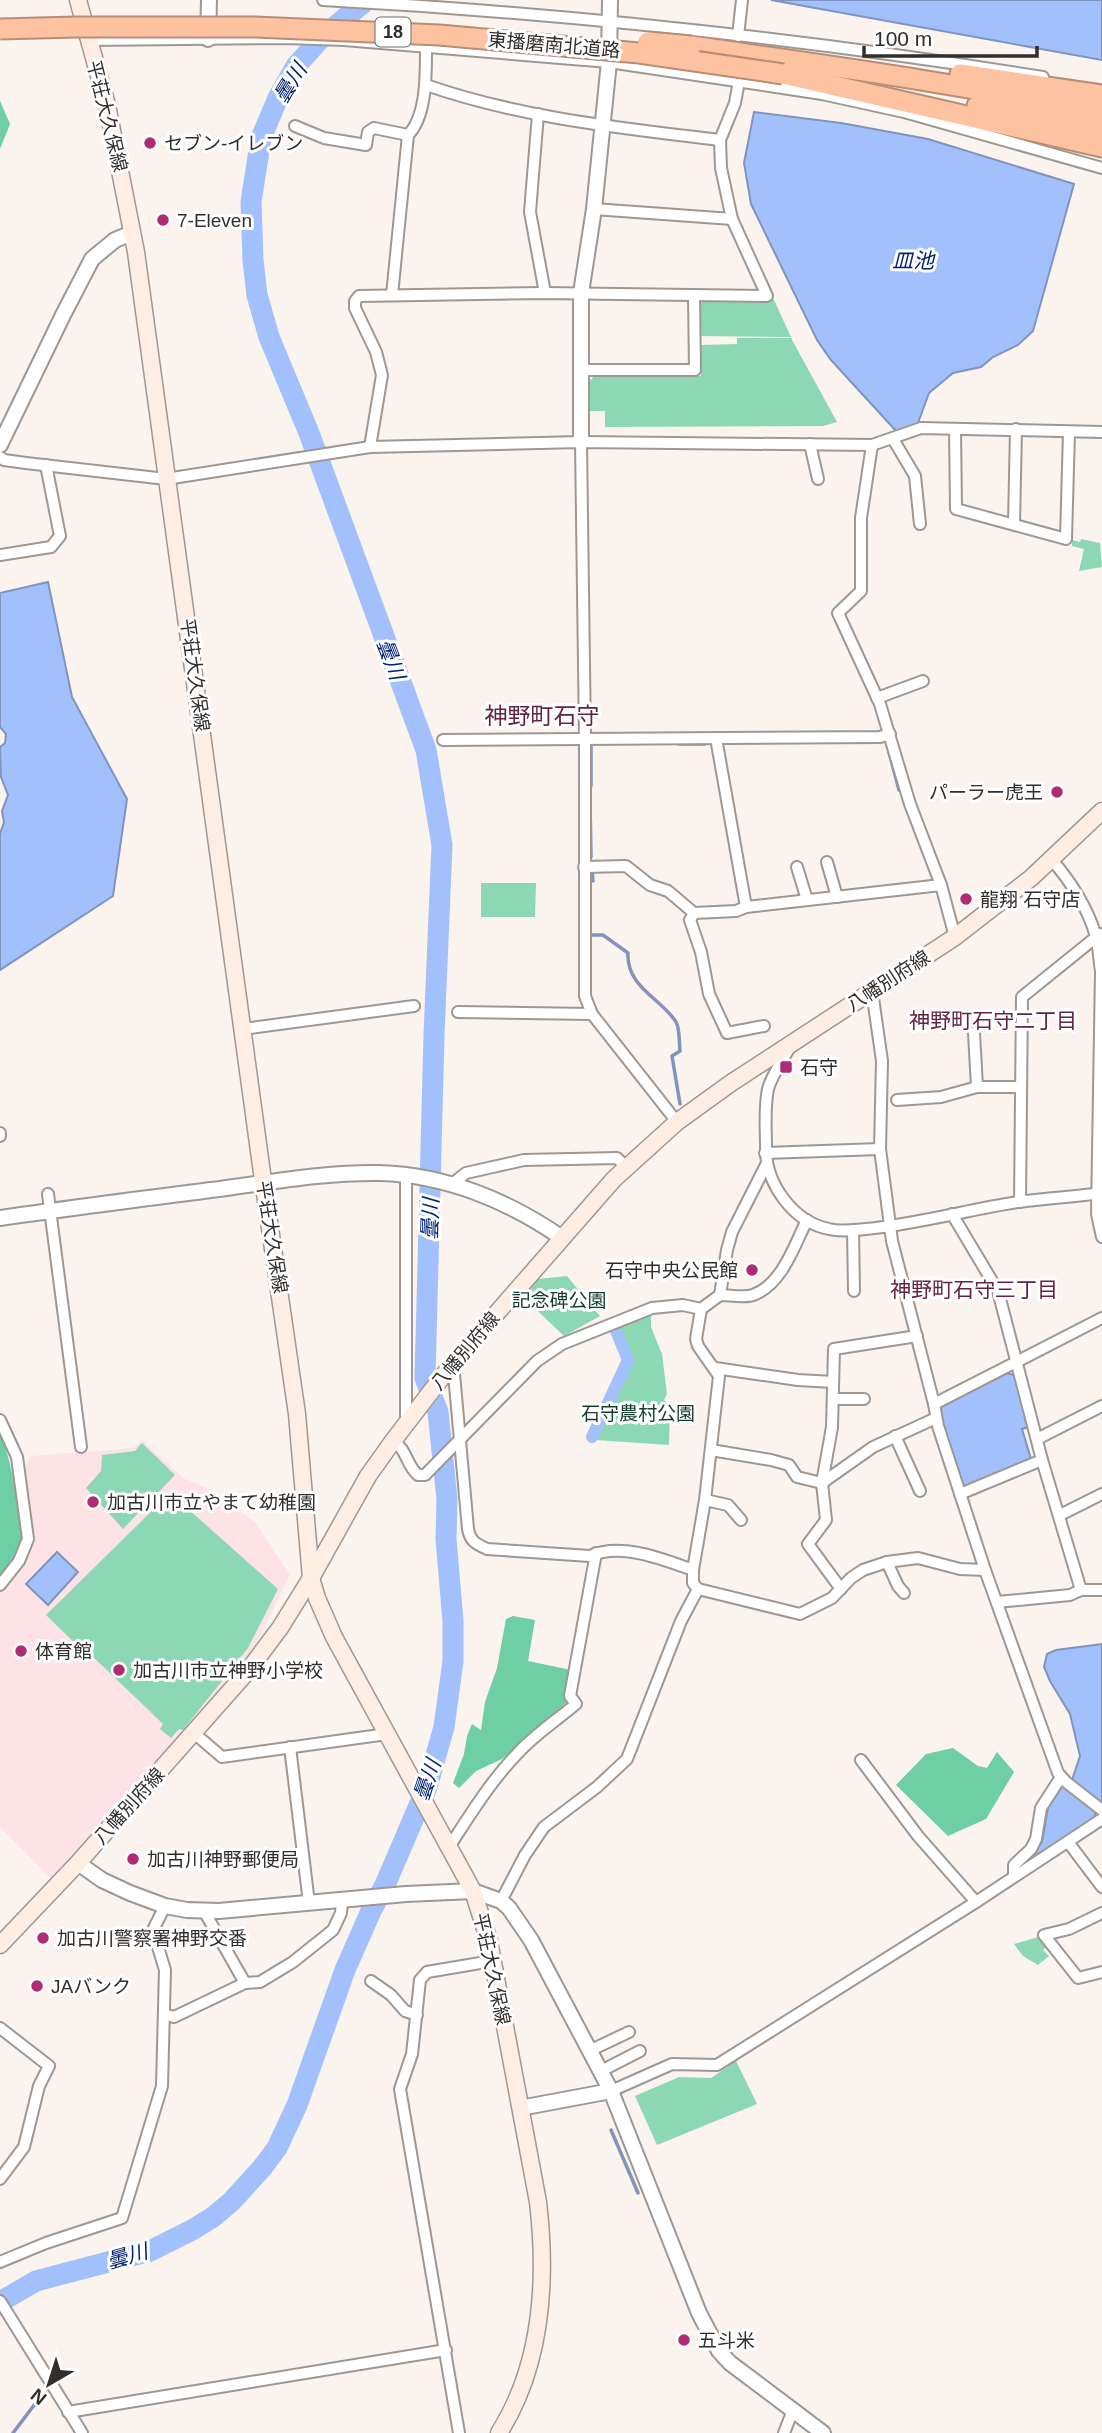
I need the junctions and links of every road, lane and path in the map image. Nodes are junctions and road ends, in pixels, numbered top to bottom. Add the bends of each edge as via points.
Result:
1 (78, 0) edge
2 (209, 0) edge
3 (323, 0) edge
4 (610, 0) edge
5 (742, 0) edge
6 (444, 3) edge
7 (0, 18) edge
8 (609, 21) junction
9 (0, 29) edge
10 (738, 36) junction
11 (208, 38) junction
12 (87, 40) junction
13 (691, 46) junction
14 (426, 47) junction
15 (609, 62) junction
16 (783, 74) junction
17 (738, 81) junction
18 (426, 85) junction
19 (1102, 86) edge
20 (1102, 95) edge
21 (538, 114) junction
22 (1102, 114) edge
23 (295, 126) dead end
24 (601, 126) junction
25 (1102, 131) edge
26 (408, 135) junction
27 (720, 139) junction
28 (1102, 147) edge
29 (1102, 167) edge
30 (594, 209) junction
31 (732, 219) junction
32 (132, 233) junction
33 (545, 293) junction
34 (581, 293) junction
35 (392, 295) junction
36 (694, 296) junction
37 (582, 370) junction
38 (955, 429) junction
39 (1016, 429) junction
40 (1069, 432) junction
41 (1102, 432) edge
42 (893, 439) junction
43 (582, 442) junction
44 (810, 444) junction
45 (0, 445) edge
46 (872, 445) junction
47 (370, 447) junction
48 (0, 457) edge
49 (46, 465) junction
50 (166, 479) junction
51 (818, 480) dead end
52 (920, 524) dead end
53 (1014, 524) junction
54 (0, 555) edge
55 (923, 681) dead end
56 (877, 698) junction
57 (890, 734) junction
58 (716, 738) junction
59 (585, 739) junction
60 (443, 740) dead end
61 (1102, 811) edge
62 (1051, 859) junction
63 (827, 862) dead end
64 (584, 867) junction
65 (797, 867) dead end
66 (941, 885) junction
67 (836, 897) junction
68 (807, 900) junction
69 (746, 907) junction
70 (694, 913) junction
71 (1099, 935) edge
72 (955, 937) junction
73 (872, 991) junction
74 (414, 1006) dead end
75 (458, 1012) dead end
76 (592, 1014) junction
77 (764, 1026) dead end
78 (243, 1029) junction
79 (974, 1033) dead end
80 (792, 1044) junction
81 (977, 1087) junction
82 (1019, 1087) junction
83 (897, 1100) dead end
84 (677, 1122) junction
85 (880, 1149) junction
86 (766, 1158) junction
87 (626, 1167) junction
88 (406, 1176) junction
89 (264, 1184) junction
90 (452, 1184) junction
91 (1100, 1193) edge
92 (48, 1194) dead end
93 (1020, 1202) junction
94 (50, 1211) junction
95 (952, 1214) junction
96 (0, 1218) edge
97 (807, 1220) junction
98 (890, 1227) junction
99 (853, 1230) junction
100 (1102, 1237) edge
101 (562, 1238) junction
102 (854, 1292) dead end
103 (720, 1295) junction
104 (701, 1309) junction
105 (1102, 1318) edge
106 (917, 1336) junction
107 (1016, 1362) junction
108 (453, 1363) junction
109 (715, 1368) junction
110 (834, 1382) junction
111 (833, 1399) junction
112 (864, 1399) dead end
113 (934, 1404) junction
114 (1102, 1406) edge
115 (936, 1418) junction
116 (0, 1420) edge
117 (406, 1423) junction
118 (895, 1436) junction
119 (1037, 1439) junction
120 (461, 1440) junction
121 (393, 1441) junction
122 (81, 1447) dead end
123 (711, 1450) junction
124 (1042, 1460) junction
125 (822, 1483) junction
126 (920, 1491) dead end
127 (960, 1494) junction
128 (1102, 1494) edge
129 (705, 1500) junction
130 (1060, 1515) junction
131 (741, 1520) dead end
132 (596, 1553) junction
133 (887, 1562) junction
134 (693, 1570) junction
135 (985, 1570) junction
136 (311, 1578) junction
137 (0, 1585) edge
138 (698, 1589) junction
139 (841, 1589) junction
140 (1081, 1590) junction
141 (1102, 1590) edge
142 (904, 1593) dead end
143 (997, 1602) junction
144 (194, 1733) junction
145 (387, 1734) junction
146 (290, 1747) junction
147 (861, 1760) dead end
148 (1061, 1777) junction
149 (1102, 1810) edge
150 (1102, 1819) edge
151 (1068, 1842) junction
152 (448, 1845) junction
153 (78, 1863) junction
154 (1014, 1877) junction
155 (1102, 1886) edge
156 (473, 1891) junction
157 (347, 1900) junction
158 (500, 1902) junction
159 (976, 1902) junction
160 (309, 1903) junction
161 (165, 1906) junction
162 (204, 1911) junction
163 (1102, 1913) edge
164 (0, 1945) edge
165 (492, 1961) junction
166 (1102, 1972) edge
167 (371, 1981) dead end
168 (245, 1983) junction
169 (164, 2014) junction
170 (417, 2015) junction
171 (0, 2028) edge
172 (629, 2032) dead end
173 (589, 2051) junction
174 (640, 2051) dead end
175 (601, 2071) junction
176 (611, 2091) junction
177 (520, 2108) junction
178 (0, 2179) edge
179 (0, 2262) edge
180 (0, 2301) edge
181 (446, 2350) junction
182 (793, 2410) junction
183 (68, 2412) junction
184 (82, 2433) edge
185 (459, 2433) edge
186 (499, 2433) edge
187 (784, 2433) edge
188 (823, 2433) edge

1 - 12 main road, 平荘大久保線
2 - 11 street
3 - 6 street
4 - 8 street
5 - 10 street
6 - 8 street
7 - 13 highway, 東播磨南北道路 / 18, bridge via 331,17
8 - 10 street
8 - 15 street
9 - 16 highway, 東播磨南北道路 / 18, bridge via 255,27 425,34 639,53
10 - 19 street
11 - 12 street
11 - 14 street via 344,40
12 - 32 main road, 平荘大久保線 via 107,105
13 - 20 highway, 18 via 902,66
13 - 22 highway, 東播磨南北道路 / 18 via 899,76
14 - 15 street
14 - 18 street
15 - 17 street
15 - 24 street
16 - 25 highway, 東播磨南北道路 / 18
16 - 28 highway, 18
17 - 27 street via 736,103
17 - 29 street via 822,93 904,112
18 - 21 street via 468,100
18 - 26 street via 416,128
21 - 24 street
21 - 33 street via 530,212
23 - 26 street via 324,138 366,145 368,132 374,128
24 - 27 street
24 - 30 street
26 - 35 street
27 - 31 street
30 - 31 street
30 - 34 street
31 - 36 street via 767,296
32 - 45 street via 92,260
32 - 50 main road, 平荘大久保線
33 - 34 street
33 - 35 street
34 - 36 street
34 - 37 street
35 - 47 street via 359,296 355,301 382,375
36 - 37 street via 695,370
37 - 43 street
38 - 39 street
38 - 42 street via 921,428
38 - 53 street via 956,509
39 - 40 street
39 - 53 street
40 - 41 street
40 - 53 street via 1066,539
42 - 46 street
42 - 52 street via 915,476
43 - 44 street
43 - 47 street
43 - 59 street
44 - 46 street
44 - 51 street
46 - 56 street via 861,518 861,591 838,613
47 - 50 street
48 - 49 street
49 - 50 street
49 - 54 street via 60,536 51,547
50 - 78 main road, 平荘大久保線
55 - 56 street
56 - 57 street
57 - 58 street
57 - 66 street
58 - 59 street
58 - 69 street
59 - 60 street
59 - 64 street
61 - 62 main road, 八幡別府線
62 - 71 street
62 - 72 main road, 八幡別府線
63 - 67 street
64 - 70 street via 626,866
64 - 76 street via 585,996
65 - 68 street
66 - 67 street
66 - 72 street
67 - 68 street
68 - 69 street
69 - 70 street
70 - 77 street via 690,920 709,994 727,1032
71 - 82 street via 1022,997
71 - 91 street
72 - 73 main road, 八幡別府線
73 - 80 main road, 八幡別府線
73 - 85 street via 882,1061
74 - 78 street
75 - 76 street
76 - 84 street
78 - 89 main road, 平荘大久保線
79 - 81 street
80 - 84 main road, 八幡別府線
80 - 86 street via 768,1088
81 - 82 street
81 - 83 street via 941,1097
82 - 93 street
84 - 87 main road, 八幡別府線
85 - 86 street
85 - 98 street
86 - 97 street via 776,1189
86 - 103 street via 732,1232
87 - 90 street via 617,1158 524,1160 466,1173
87 - 101 main road, 八幡別府線
88 - 89 street via 351,1173
88 - 90 street
88 - 117 street
89 - 94 street
89 - 136 main road, 平荘大久保線 via 298,1414
90 - 101 street via 490,1197
91 - 93 street
91 - 100 street via 1097,1214
92 - 94 street
93 - 95 street
94 - 96 street
94 - 122 street
95 - 98 street
95 - 107 street via 998,1291
97 - 99 street via 831,1230
97 - 103 street via 789,1257 766,1287 752,1295
98 - 99 street
98 - 106 street
99 - 102 street
101 - 108 main road, 八幡別府線
103 - 104 street
104 - 109 street via 696,1339
104 - 120 street via 683,1305 652,1308 562,1344 537,1360
105 - 107 street
106 - 110 street via 834,1349
106 - 113 street
107 - 113 street
107 - 119 street
108 - 117 main road, 八幡別府線
108 - 120 street
109 - 110 street
109 - 123 street via 719,1376
110 - 111 street
111 - 112 street
111 - 125 street
113 - 115 street
114 - 119 street
115 - 118 street
115 - 127 street
116 - 137 street via 17,1457 28,1539 19,1561
117 - 121 main road, 八幡別府線
118 - 125 street
118 - 126 street
119 - 124 street
120 - 121 street via 425,1475 412,1471 402,1446
120 - 132 street via 468,1529 474,1543 487,1549
121 - 136 main road, 八幡別府線
123 - 125 street via 789,1465 797,1477
123 - 129 street
124 - 127 street
124 - 130 street
125 - 139 street via 826,1520 808,1544
127 - 135 street
128 - 130 street
129 - 131 street via 727,1505
129 - 134 street
130 - 140 street
132 - 134 street via 650,1556
132 - 152 street via 570,1696 576,1704 519,1751
133 - 135 street via 918,1558
133 - 139 street via 863,1570
133 - 142 street
134 - 138 street
135 - 143 street
136 - 144 main road, 八幡別府線 via 271,1639
136 - 145 main road, 平荘大久保線 via 334,1637
138 - 139 street via 800,1614 827,1602
138 - 158 street via 627,1759 544,1827
140 - 141 street
140 - 143 street
143 - 148 street
144 - 146 street via 222,1757
144 - 153 main road, 八幡別府線
145 - 146 street
145 - 152 main road, 平荘大久保線
146 - 160 street
147 - 159 street via 918,1836
148 - 149 street
148 - 154 street via 1041,1808 1031,1849 1014,1865
150 - 151 street
151 - 154 street
151 - 155 street
152 - 156 main road, 平荘大久保線
153 - 161 street via 102,1880
153 - 164 main road, 八幡別府線
154 - 159 street
156 - 157 street
156 - 158 street
156 - 165 main road, 平荘大久保線
157 - 160 street
157 - 168 street via 333,1930 260,1982
158 - 173 street via 531,1940
159 - 176 street via 717,2065 672,2064
160 - 162 street
161 - 162 street
161 - 169 street via 154,1928 165,1970
162 - 168 street
163 - 166 street via 1044,1935 1078,1978
165 - 170 street via 426,1972 420,1980
165 - 177 main road, 平荘大久保線
167 - 170 street via 405,2011
168 - 169 street via 174,2017
169 - 179 street via 162,2086 122,2218
170 - 181 street via 412,2054 400,2090
171 - 178 street via 49,2066 39,2086 24,2147
172 - 173 street
173 - 175 street
174 - 175 street
175 - 176 street
176 - 177 street
176 - 182 street via 711,2338 730,2363
177 - 186 main road, 平荘大久保線 via 542,2238 540,2312 519,2391
180 - 183 street
181 - 183 street
181 - 185 street
182 - 187 street
182 - 188 street
183 - 184 street

